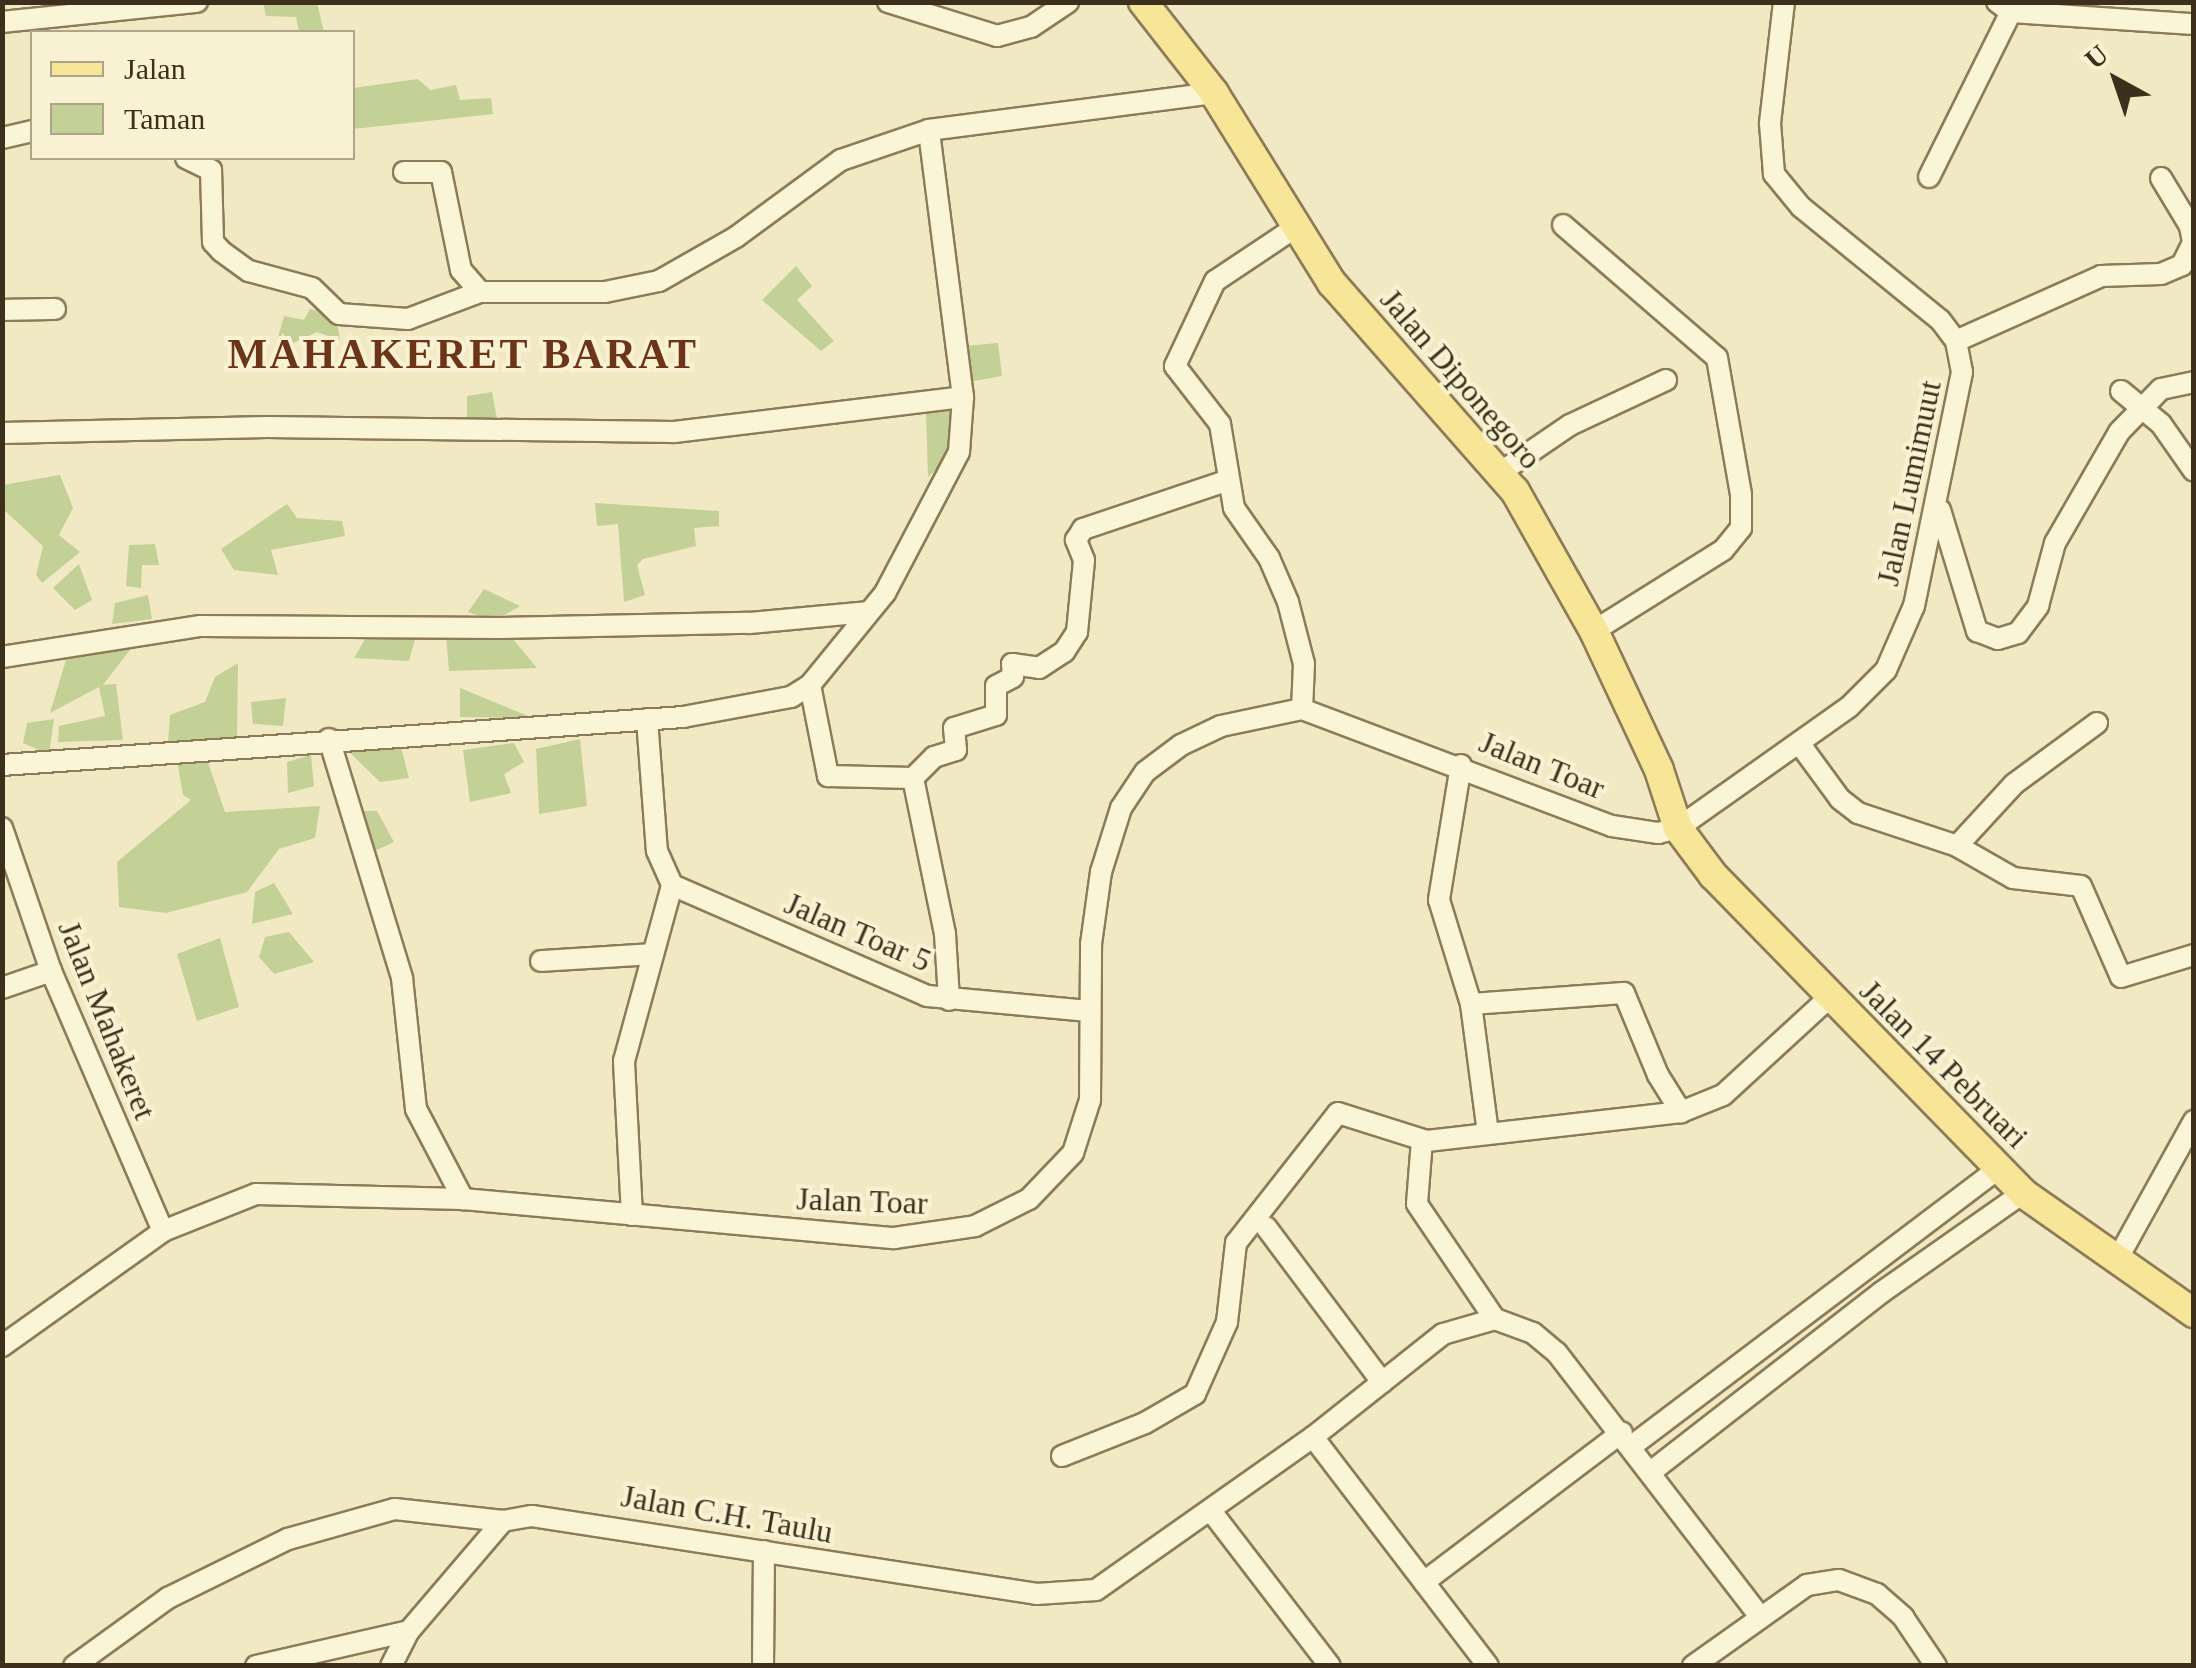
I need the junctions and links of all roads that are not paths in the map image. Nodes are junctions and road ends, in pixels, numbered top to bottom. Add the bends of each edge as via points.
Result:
1 (197, 2) edge
2 (888, 2) edge
3 (1068, 2) edge
4 (1143, 2) edge
5 (1784, 2) edge
6 (2004, 8) edge
7 (2, 22) edge
8 (2194, 24) edge
9 (1214, 93) junction
10 (930, 130) junction
11 (30, 131) edge
12 (2, 138) edge
13 (190, 160) edge
14 (404, 172) dead end
15 (1930, 176) dead end
16 (2161, 178) dead end
17 (1563, 225) dead end
18 (1296, 227) junction
19 (480, 292) junction
20 (55, 309) dead end
21 (2, 310) edge
22 (1956, 341) junction
23 (1666, 380) dead end
24 (2194, 382) edge
25 (2121, 391) dead end
26 (963, 396) junction
27 (2140, 404) junction
28 (2, 433) edge
29 (2194, 471) edge
30 (1502, 472) junction
31 (1226, 481) junction
32 (1938, 505) junction
33 (868, 612) junction
34 (1594, 631) junction
35 (2, 657) edge
36 (810, 685) junction
37 (1302, 709) junction
38 (647, 720) junction
39 (2097, 722) dead end
40 (330, 739) junction
41 (1799, 743) junction
42 (1461, 765) junction
43 (2, 766) edge
44 (913, 778) junction
45 (2, 828) edge
46 (1678, 828) junction
47 (1957, 846) junction
48 (672, 885) junction
49 (652, 954) junction
50 (2194, 955) edge
51 (542, 961) dead end
52 (51, 970) junction
53 (2, 988) edge
54 (1829, 998) junction
55 (950, 1000) junction
56 (1471, 1004) junction
57 (1089, 1011) junction
58 (1681, 1112) junction
59 (2194, 1122) edge
60 (1488, 1133) junction
61 (1422, 1140) junction
62 (1999, 1168) junction
63 (2023, 1192) junction
64 (463, 1199) junction
65 (632, 1215) junction
66 (1266, 1227) dead end
67 (162, 1232) junction
68 (2118, 1258) junction
69 (1865, 1269) junction
70 (1882, 1292) junction
71 (2194, 1313) edge
72 (1495, 1319) junction
73 (2, 1346) edge
74 (1739, 1366) junction
75 (1382, 1382) junction
76 (1756, 1389) junction
77 (1313, 1437) junction
78 (1628, 1439) junction
79 (1062, 1456) dead end
80 (1652, 1471) junction
81 (1210, 1511) junction
82 (502, 1521) junction
83 (764, 1551) junction
84 (1424, 1582) junction
85 (1758, 1614) junction
86 (409, 1631) junction
87 (258, 1665) edge
88 (74, 1666) edge
89 (392, 1666) edge
90 (763, 1666) edge
91 (1330, 1666) edge
92 (1488, 1666) edge
93 (1693, 1666) edge
94 (1936, 1666) edge

1 - 7 street
2 - 3 street via 997,36 1031,27
4 - 9 main road, Jalan Diponegoro
5 - 22 street, Jalan Lumimuut via 1770,123 1774,174 1800,207 1900,285
6 - 8 street
6 - 15 street
9 - 10 street
9 - 18 main road, Jalan Diponegoro
10 - 19 street via 830,166 736,237 659,281 606,292
10 - 26 street
11 - 12 street
13 - 19 street via 210,170 213,242 221,252 249,271 312,288 339,314 408,319
14 - 19 street via 441,172 460,270
16 - 22 street via 2190,226 2193,242 2182,265 2162,274 2101,276
17 - 34 street via 1717,358 1741,494 1742,528 1723,550
18 - 30 main road, Jalan Diponegoro via 1358,316
18 - 31 street via 1215,282 1175,366 1220,424
20 - 21 street
22 - 32 street, Jalan Lumimuut via 1962,399
23 - 30 street via 1570,425
24 - 27 street via 2161,389
25 - 27 street
26 - 28 street via 674,432 267,427
26 - 33 street via 951,474
27 - 29 street
27 - 32 street via 2055,543 2034,616 2018,633 1998,639 1977,631
30 - 34 main road, Jalan Diponegoro
31 - 37 street via 1241,521 1269,558 1298,631
31 - 44 street via 1083,528 1076,540 1084,560 1077,632 1064,652 1039,668 1012,664 1013,677 996,686 996,715 954,728 956,750 934,757
32 - 41 street, Jalan Lumimuut via 1896,654 1867,691
33 - 35 street via 749,623 201,626
33 - 36 street
34 - 46 main road, Jalan Diponegoro via 1659,770
36 - 38 street via 775,703
36 - 44 street via 828,776
37 - 42 street, Jalan Toar
37 - 57 street, Jalan Toar via 1222,726 1145,772 1121,808 1100,872
38 - 40 street
38 - 48 street via 657,851
39 - 47 street via 2014,784
40 - 43 street
40 - 64 street via 402,978 416,1109
41 - 46 street, Jalan Lumimuut
41 - 47 street via 1858,813
42 - 46 street, Jalan Toar via 1612,826
42 - 56 street via 1439,900
44 - 55 street via 946,934
45 - 52 street, Jalan Mahakeret
46 - 54 main road, Jalan 14 Pebruari via 1758,927
47 - 50 street via 2013,878 2081,886 2120,977
48 - 49 street
48 - 55 street, Jalan Toar 5 via 864,971
49 - 51 street
49 - 65 street via 624,1061
52 - 53 street
52 - 67 street, Jalan Mahakeret
54 - 58 street via 1723,1095
54 - 62 main road, Jalan 14 Pebruari
55 - 57 street, Jalan Toar 5
56 - 58 street via 1624,993
56 - 60 street
57 - 65 street, Jalan Toar via 1090,1100 1073,1153 1052,1180 1005,1214 975,1226 894,1238
58 - 60 street
59 - 68 street
60 - 61 street
61 - 72 street via 1417,1204
61 - 79 street via 1350,1113 1333,1116 1236,1243 1227,1322 1195,1394 1145,1423
62 - 63 main road, Jalan 14 Pebruari
62 - 69 street
63 - 68 main road, Jalan 14 Pebruari
63 - 70 street
64 - 65 street, Jalan Toar
64 - 67 street, Jalan Toar via 256,1194
66 - 75 street
67 - 73 street, Jalan Toar
68 - 71 main road, Jalan 14 Pebruari
69 - 70 street
69 - 74 street
70 - 76 street
72 - 75 street, Jalan C.H. Taulu via 1443,1334
72 - 78 street via 1533,1333 1557,1353
74 - 76 street
74 - 78 street
75 - 77 street, Jalan C.H. Taulu
76 - 80 street
77 - 81 street, Jalan C.H. Taulu
77 - 84 street
78 - 80 street
78 - 84 street
80 - 85 street
81 - 83 street, Jalan C.H. Taulu via 1118,1577 1082,1594 1037,1594
81 - 91 street
82 - 83 street, Jalan C.H. Taulu via 557,1516
82 - 86 street
82 - 88 street, Jalan C.H. Taulu via 395,1508 288,1539 168,1598
83 - 90 street
84 - 92 street
85 - 93 street
85 - 94 street via 1807,1585 1857,1584 1904,1617
86 - 87 street
86 - 89 street

